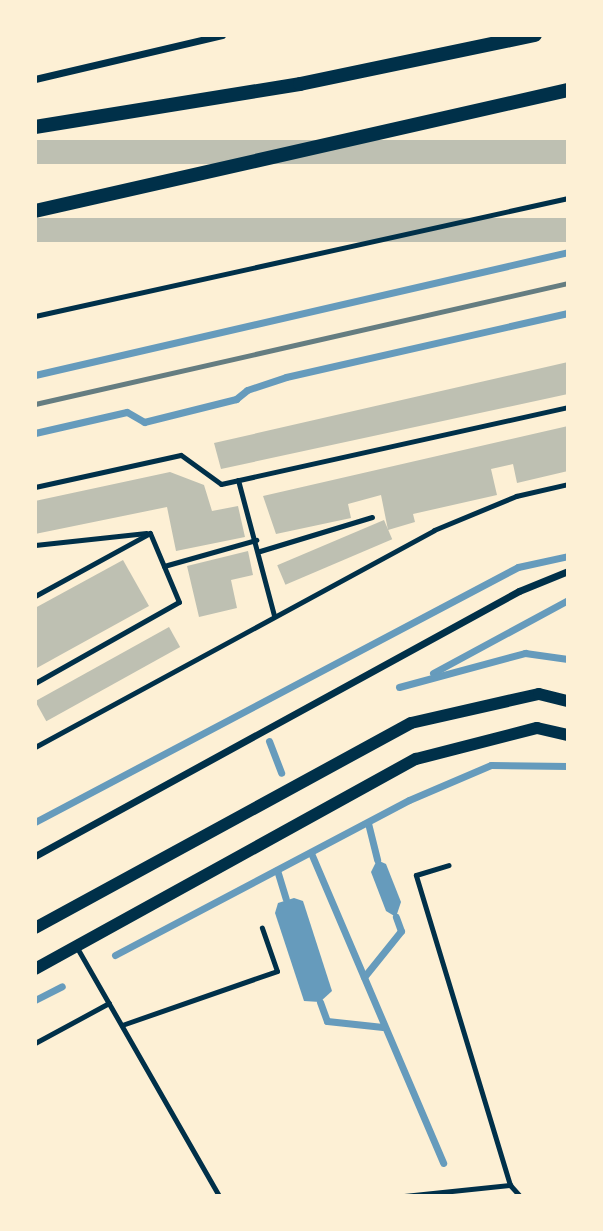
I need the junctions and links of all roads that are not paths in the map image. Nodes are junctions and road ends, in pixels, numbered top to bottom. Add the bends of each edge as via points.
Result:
1 (222, 35) edge
2 (535, 35) edge
3 (35, 79) edge
4 (568, 90) edge
5 (35, 127) edge
6 (568, 198) edge
7 (35, 211) edge
8 (35, 316) edge
9 (568, 407) edge
10 (238, 480) junction
11 (568, 484) edge
12 (35, 487) edge
13 (372, 517) dead end
14 (149, 533) junction
15 (256, 540) junction
16 (35, 545) edge
17 (260, 551) junction
18 (163, 566) junction
19 (568, 571) edge
20 (35, 596) edge
21 (274, 615) junction
22 (35, 682) edge
23 (568, 701) edge
24 (568, 735) edge
25 (35, 747) edge
26 (35, 856) edge
27 (448, 865) dead end
28 (35, 928) edge
29 (262, 928) dead end
30 (76, 946) junction
31 (35, 969) edge
32 (109, 1003) junction
33 (122, 1025) junction
34 (35, 1043) edge
35 (510, 1185) junction
36 (219, 1196) edge
37 (404, 1196) edge
38 (520, 1196) edge

1 - 3 street
2 - 5 main road via 299,84
4 - 7 main road
6 - 8 lane
9 - 10 lane
10 - 12 lane via 221,484 181,455
10 - 15 lane
11 - 21 lane via 516,496 434,530
13 - 17 lane
14 - 16 lane
14 - 18 lane
14 - 20 lane
15 - 17 lane
15 - 18 lane
17 - 21 lane
18 - 22 lane via 179,602
19 - 26 street via 519,592
21 - 25 lane
23 - 28 street via 539,694 411,723
24 - 30 street via 537,728 415,759
27 - 35 lane via 416,875
29 - 33 lane via 277,971
30 - 31 street
30 - 32 lane
32 - 33 lane
32 - 34 lane
33 - 36 lane
35 - 37 lane
35 - 38 lane

